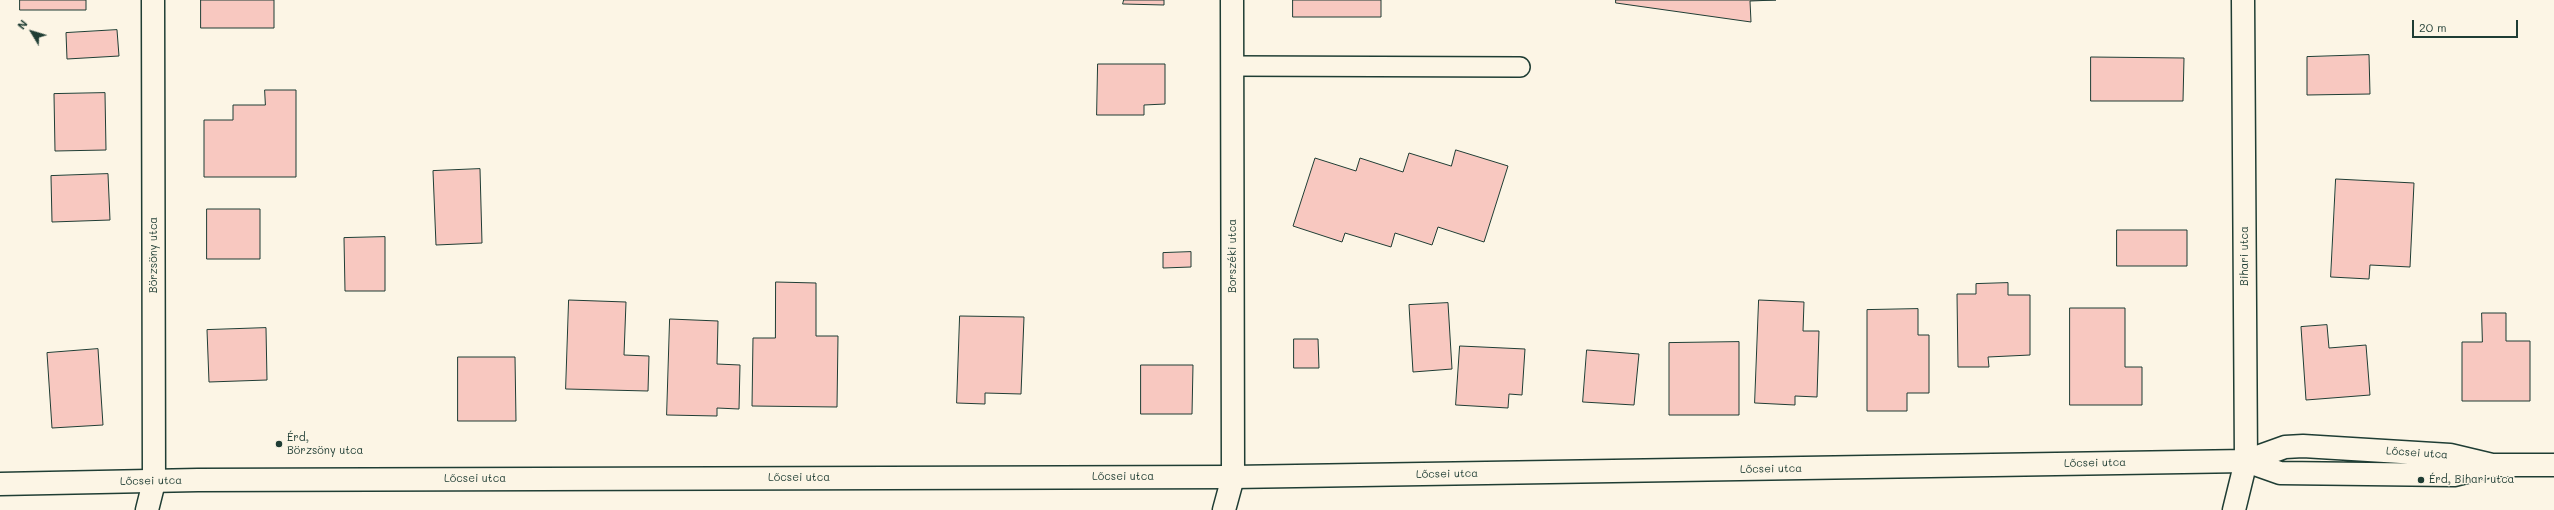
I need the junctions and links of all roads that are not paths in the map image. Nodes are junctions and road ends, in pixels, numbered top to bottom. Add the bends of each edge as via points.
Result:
1 (154, 0) edge
2 (1232, 0) edge
3 (2243, 0) edge
4 (1233, 66) junction
5 (1520, 67) dead end
6 (2246, 461) junction
7 (2554, 465) edge
8 (1233, 477) junction
9 (154, 482) junction
10 (0, 484) edge
11 (147, 510) edge
12 (1224, 510) edge
13 (2234, 510) edge

1 - 9 street, Börzsöny utca
2 - 4 street, Borszéki utca
3 - 6 street, Bihari utca
4 - 5 lane
4 - 8 street, Borszéki utca
6 - 7 street, Lőcsei utca via 2285,447 2303,446 2450,455 2492,465
6 - 8 street, Lőcsei utca
6 - 13 street, Bihari utca
8 - 9 street, Lőcsei utca
8 - 12 street, Borszéki utca
9 - 10 street, Lőcsei utca
9 - 11 street, Börzsöny utca

